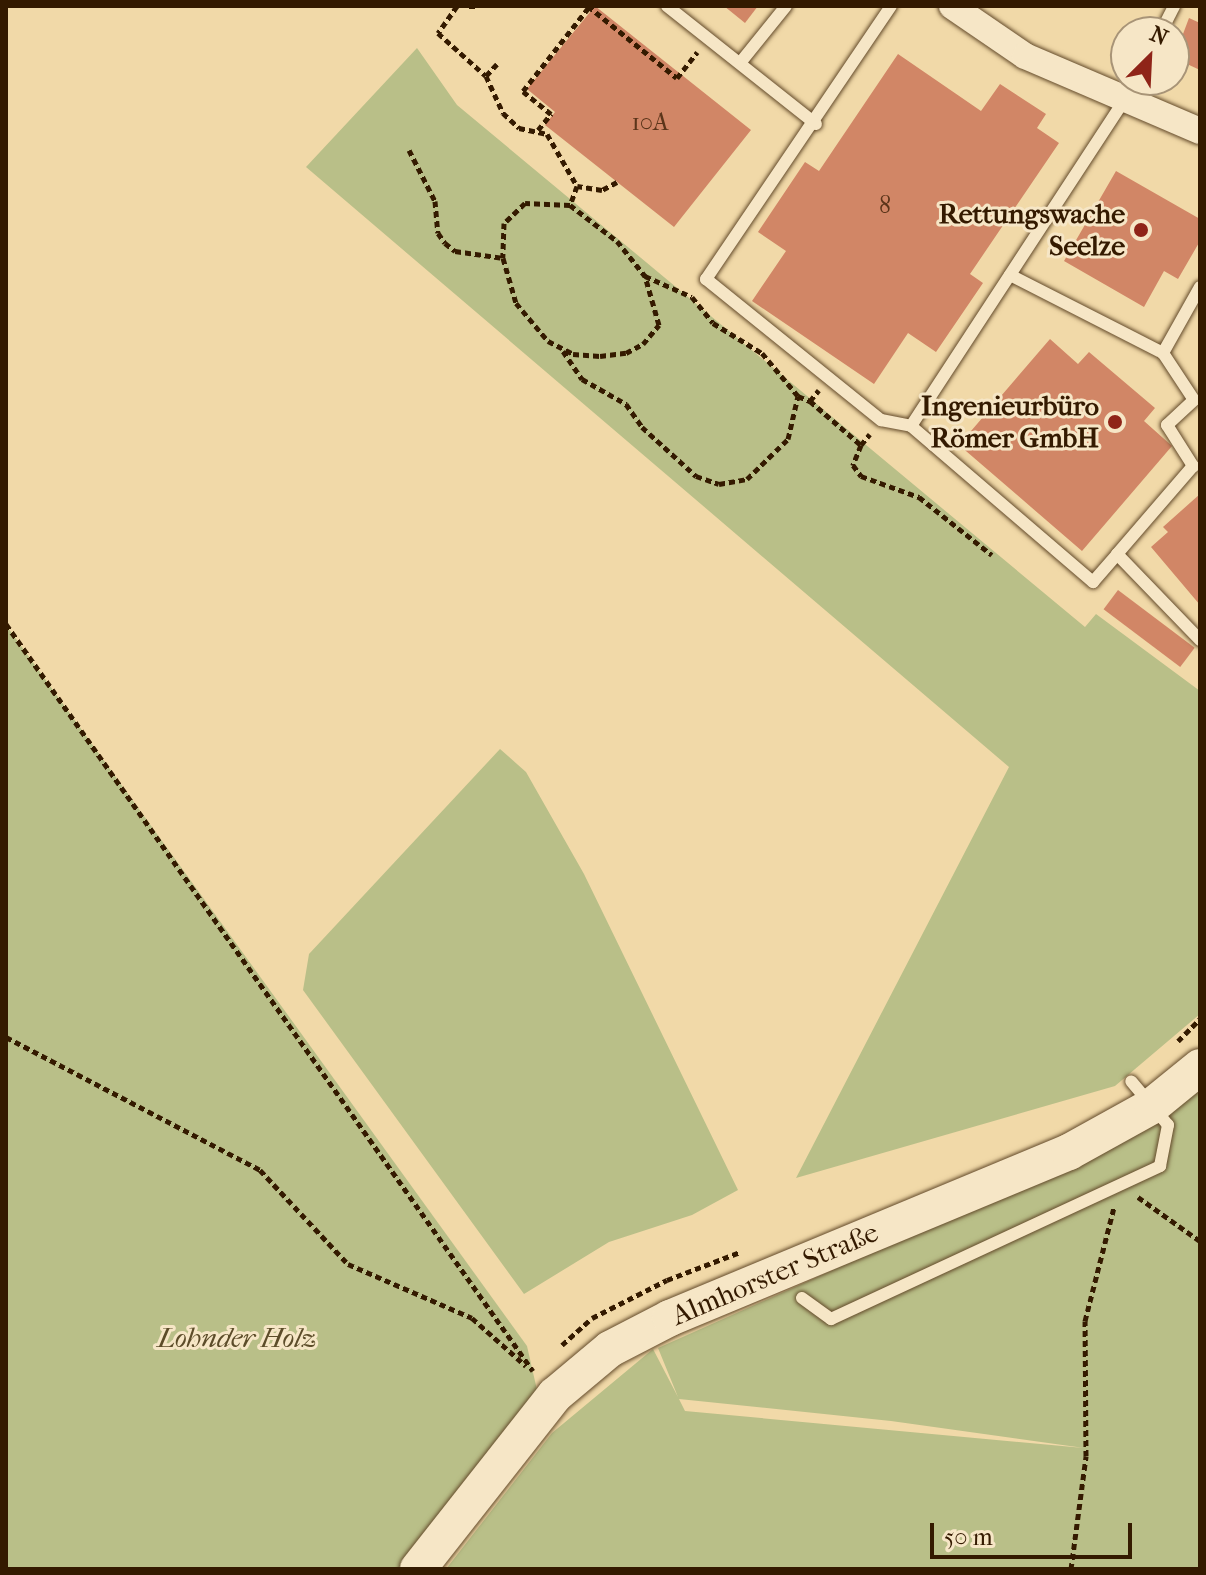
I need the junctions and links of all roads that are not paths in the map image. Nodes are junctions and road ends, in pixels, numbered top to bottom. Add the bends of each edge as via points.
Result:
1 (667, 6) edge
2 (786, 6) edge
3 (891, 6) edge
4 (952, 6) edge
5 (740, 63) junction
6 (1110, 84) edge
7 (1127, 96) edge
8 (1139, 96) edge
9 (816, 124) junction
10 (1198, 127) edge
11 (1010, 275) junction
12 (1200, 287) edge
13 (1163, 353) junction
14 (1197, 398) edge
15 (911, 426) junction
16 (1117, 554) junction
17 (1200, 640) edge
18 (1200, 1067) edge
19 (1142, 1094) junction
20 (802, 1298) dead end
21 (418, 1569) edge

1 - 5 lane
2 - 5 lane
3 - 9 lane
4 - 6 street via 1025,56
5 - 9 lane
7 - 11 lane
8 - 10 street
9 - 15 lane via 706,279 881,420
11 - 13 lane
11 - 15 lane
12 - 13 lane
13 - 14 lane
14 - 16 lane via 1167,425 1193,466
15 - 16 lane via 1093,582
16 - 17 lane
18 - 19 main road, Almhorster Straße
19 - 20 lane via 1168,1125 1160,1166 831,1319
19 - 21 main road, Almhorster Straße via 1069,1152 670,1318 610,1349 555,1395

